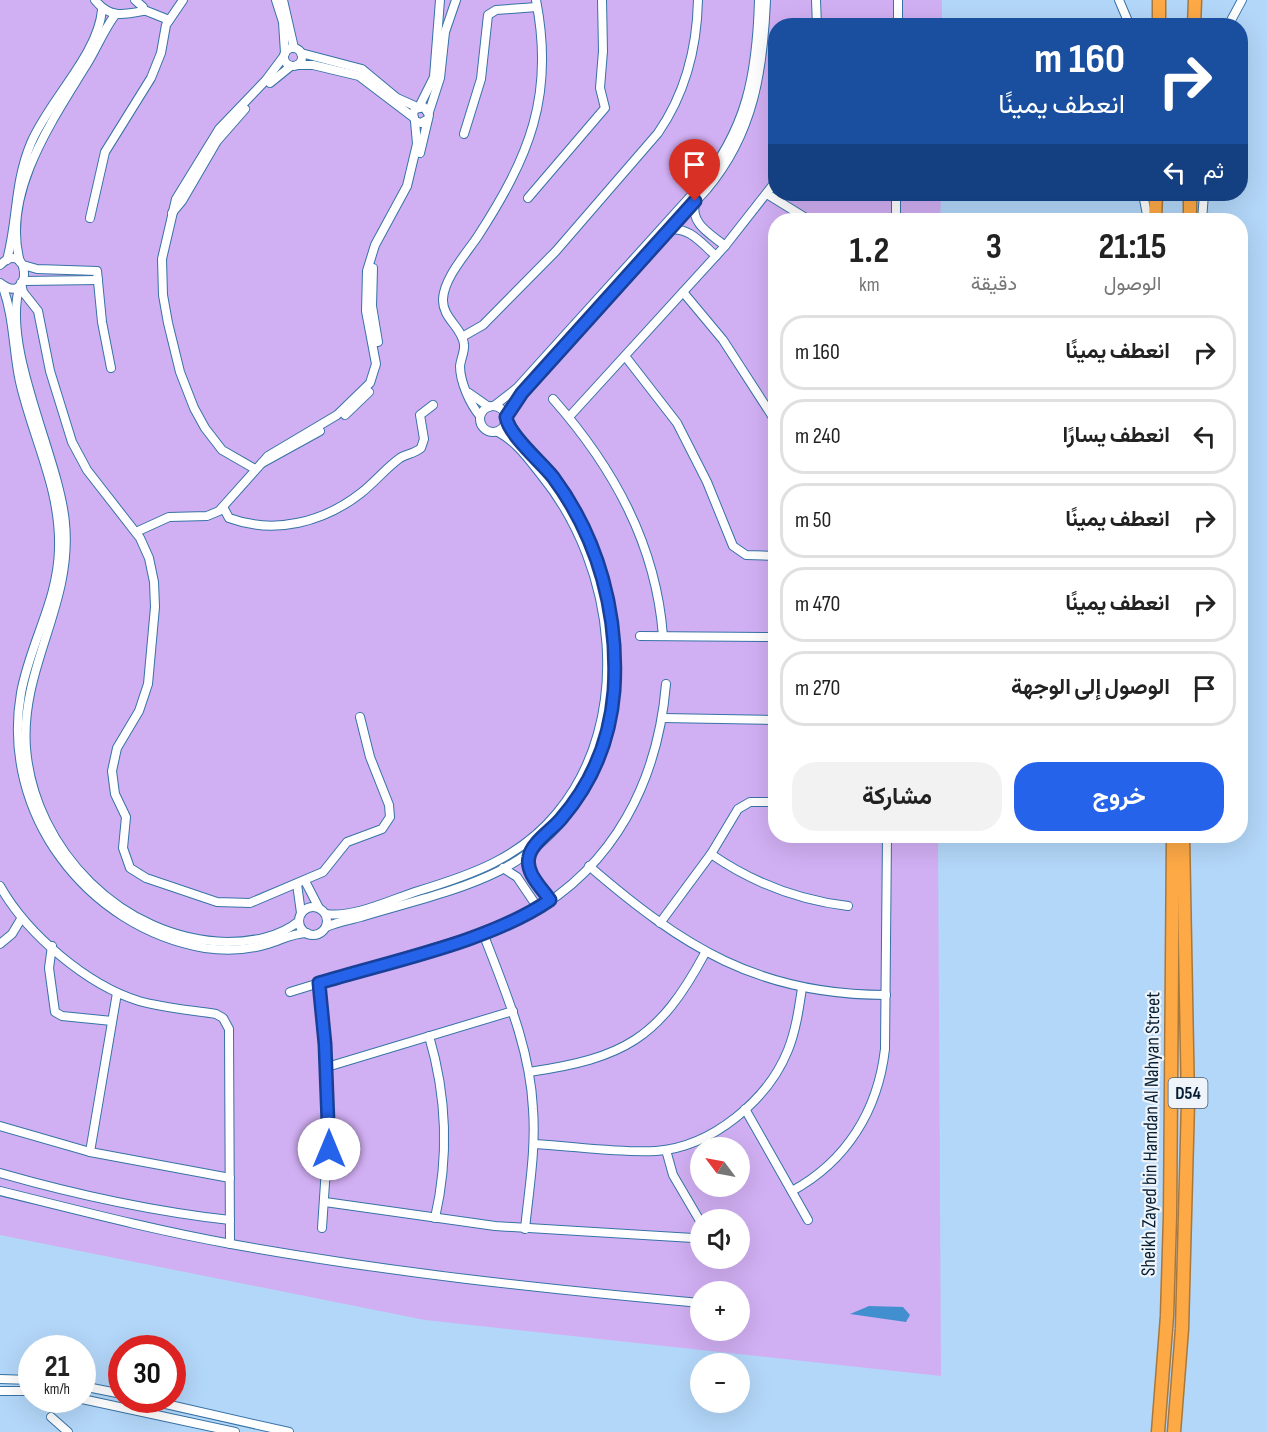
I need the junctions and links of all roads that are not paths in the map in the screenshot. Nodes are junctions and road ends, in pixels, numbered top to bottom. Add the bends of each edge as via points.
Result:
1 (94, 0) edge
2 (135, 0) edge
3 (183, 0) edge
4 (276, 0) edge
5 (283, 0) edge
6 (440, 0) edge
7 (456, 0) edge
8 (602, 0) edge
9 (698, 0) edge
10 (759, 0) edge
11 (766, 0) edge
12 (816, 0) edge
13 (898, 0) edge
14 (1119, 0) edge
15 (1159, 0) edge
16 (1195, 0) edge
17 (1242, 0) edge
18 (536, 3) edge
19 (102, 10) junction
20 (144, 10) junction
21 (115, 15) junction
22 (817, 18) edge
23 (898, 18) edge
24 (1127, 18) edge
25 (1159, 18) edge
26 (1194, 18) edge
27 (1232, 18) edge
28 (169, 20) junction
29 (297, 50) junction
30 (284, 55) junction
31 (294, 65) junction
32 (262, 87) junction
33 (418, 107) junction
34 (428, 116) junction
35 (414, 119) junction
36 (464, 134) dead end
37 (767, 194) edge
38 (528, 198) dead end
39 (695, 201) junction
40 (778, 201) edge
41 (798, 213) edge
42 (90, 218) dead end
43 (669, 230) junction
44 (725, 246) junction
45 (716, 256) junction
46 (4, 262) edge
47 (22, 264) junction
48 (97, 275) junction
49 (1, 283) edge
50 (21, 283) junction
51 (683, 292) junction
52 (462, 337) junction
53 (625, 356) junction
54 (111, 368) dead end
55 (469, 393) junction
56 (553, 399) dead end
57 (768, 402) edge
58 (433, 405) dead end
59 (491, 406) junction
60 (480, 416) junction
61 (569, 417) junction
62 (506, 418) junction
63 (498, 432) junction
64 (258, 466) junction
65 (223, 507) junction
66 (136, 532) junction
67 (768, 556) edge
68 (640, 636) dead end
69 (663, 636) junction
70 (768, 637) edge
71 (666, 684) dead end
72 (360, 717) dead end
73 (663, 718) junction
74 (768, 720) edge
75 (768, 802) edge
76 (887, 843) edge
77 (1173, 843) edge
78 (1183, 843) edge
79 (532, 848) junction
80 (711, 854) junction
81 (589, 866) junction
82 (503, 868) junction
83 (301, 882) junction
84 (537, 882) junction
85 (0, 886) edge
86 (526, 889) junction
87 (550, 900) junction
88 (848, 906) dead end
89 (538, 908) junction
90 (323, 911) junction
91 (300, 917) junction
92 (21, 919) junction
93 (660, 923) junction
94 (326, 927) junction
95 (307, 933) junction
96 (483, 933) junction
97 (0, 944) edge
98 (52, 946) junction
99 (705, 952) junction
100 (319, 983) junction
101 (802, 988) junction
102 (290, 992) dead end
103 (117, 993) junction
104 (886, 995) junction
105 (513, 1011) junction
106 (112, 1021) junction
107 (429, 1036) junction
108 (327, 1067) junction
109 (529, 1072) junction
110 (745, 1108) junction
111 (0, 1126) edge
112 (534, 1144) junction
113 (666, 1150) junction
114 (90, 1152) junction
115 (0, 1173) edge
116 (230, 1178) junction
117 (0, 1191) edge
118 (792, 1191) junction
119 (325, 1202) junction
120 (693, 1209) edge
121 (435, 1218) junction
122 (230, 1220) junction
123 (808, 1220) dead end
124 (322, 1228) dead end
125 (525, 1229) junction
126 (690, 1238) edge
127 (230, 1244) junction
128 (690, 1302) edge
129 (0, 1379) edge
130 (18, 1380) edge
131 (0, 1391) edge
132 (18, 1391) edge
133 (96, 1402) edge
134 (186, 1409) edge
135 (51, 1417) dead end
136 (68, 1432) edge
137 (235, 1432) edge
138 (289, 1432) edge
139 (1158, 1432) edge
140 (1174, 1432) edge

1 - 19 street
2 - 20 street
3 - 28 street
4 - 30 street via 283,22
5 - 29 street
6 - 33 street via 434,77
7 - 34 street via 447,24 438,85
8 - 38 street via 600,88 606,102 604,111
9 - 52 street via 694,44 685,80 658,133 556,251 483,325
10 - 59 street via 751,88 740,122 722,156 698,188 517,388
11 - 39 street via 762,61 749,117 727,162
12 - 22 street
13 - 23 street
14 - 24 street
15 - 25 highway
16 - 26 highway
17 - 27 street
18 - 36 street via 488,15 482,79
18 - 52 street via 541,24 541,77 528,144 510,184 443,294 446,313
19 - 21 street
19 - 46 street via 92,42 45,115 27,152
20 - 21 street
20 - 28 street
21 - 47 street via 56,112 34,158 19,213 17,241
28 - 42 street via 156,68 105,152
29 - 30 street
29 - 31 street via 302,60
29 - 33 street via 362,69 397,98
30 - 31 street via 285,62
30 - 32 street
31 - 32 street
31 - 35 street via 331,68 359,76
32 - 64 street via 224,132 172,213 164,247 162,283 182,378 200,420 228,456
33 - 34 street via 424,107
33 - 35 street
34 - 35 street via 421,123
34 - 64 street via 410,192 381,242 373,265 372,306 382,363 378,380 344,416
35 - 64 street via 417,144 408,186 379,236 367,271 366,311 376,361 373,379 337,415 271,454
37 - 44 street
39 - 43 street
39 - 44 street via 698,223
40 - 41 street
43 - 45 street via 687,232
43 - 62 street via 522,393
44 - 45 street
45 - 51 street
46 - 47 street
47 - 48 street
47 - 50 street via 26,273
48 - 50 street
48 - 54 street
49 - 50 street via 13,288
49 - 95 street via 9,307 20,382 51,478 59,523 54,591 26,671 19,715 24,774 45,835 66,868 94,897 127,920 159,935 196,946 233,950
50 - 66 street via 38,311 54,387 72,442 87,470
50 - 91 street via 16,305 22,360 34,412 55,471 66,536 62,590 35,664 26,720 30,776 44,817 67,856 87,879 121,907 156,926 194,938 231,942 263,938 289,928
51 - 53 street
51 - 57 street
52 - 55 street via 461,372
53 - 61 street
53 - 67 street via 677,423 733,546 746,555
55 - 59 street
55 - 60 street
56 - 61 street
58 - 65 street via 420,415 424,439 420,448 399,459 355,497 329,512 307,521 276,526 233,519
59 - 60 street
59 - 62 street via 503,410
60 - 63 street via 484,429
61 - 69 street via 615,482 642,537 653,572
62 - 63 street
62 - 79 street via 559,486 584,530 606,591 614,638 611,711 598,761 570,808
63 - 90 street via 519,448 562,502 594,573 604,619 607,663 597,743 580,781 556,814 502,860 463,878 357,910
64 - 65 street
65 - 66 street via 207,516 169,517
66 - 83 street via 152,570 155,607 146,693 112,763 115,794 126,817 125,859 134,872 146,878 223,903 257,901
68 - 69 street
69 - 70 street
71 - 73 street
72 - 83 street via 390,817 382,829 356,837 327,868
73 - 74 street
73 - 81 street via 656,752 639,797 617,833
75 - 80 street via 741,806
76 - 104 street
77 - 139 highway, Sheikh Zayed bin Hamdan Al Nahyan Street / D54 via 1172,1160
78 - 140 highway, Sheikh Zayed bin Hamdan Al Nahyan Street / D54 via 1188,1070 1181,1351
79 - 82 street
79 - 84 street via 528,864
80 - 88 street via 738,872 776,889
80 - 93 street
81 - 87 street
81 - 93 street
82 - 86 street
82 - 94 street via 477,880
83 - 90 street
83 - 91 street
84 - 86 street
84 - 87 street
85 - 92 street
86 - 89 street
87 - 89 street
89 - 96 street
90 - 91 street via 309,907
90 - 94 street
91 - 95 street
92 - 97 street
92 - 98 street
93 - 99 street
94 - 95 street via 318,934
96 - 100 street
96 - 105 street
98 - 103 street
98 - 106 street via 49,969 55,1012
99 - 101 street via 753,974
99 - 109 street via 677,999 637,1039 595,1060
100 - 102 street
100 - 108 street
101 - 104 street
101 - 110 street via 794,1033 784,1058 771,1080
103 - 106 street
103 - 116 street via 151,1004 216,1014 226,1021
104 - 118 street via 883,1063 868,1112 833,1162
105 - 107 street
105 - 109 street
106 - 114 street
107 - 108 street
107 - 121 street via 444,1119 443,1169
108 - 119 street via 329,1149
109 - 112 street
110 - 113 street via 703,1138
110 - 118 street
111 - 114 street
112 - 113 street
112 - 125 street
113 - 120 street via 673,1175
114 - 116 street
115 - 122 street via 158,1212
116 - 122 street
117 - 127 street
118 - 123 street
119 - 121 street
119 - 124 street
121 - 125 street
122 - 127 street
125 - 126 street
127 - 128 street via 471,1279
129 - 130 street
131 - 132 street
133 - 137 street
134 - 138 street
135 - 136 street

